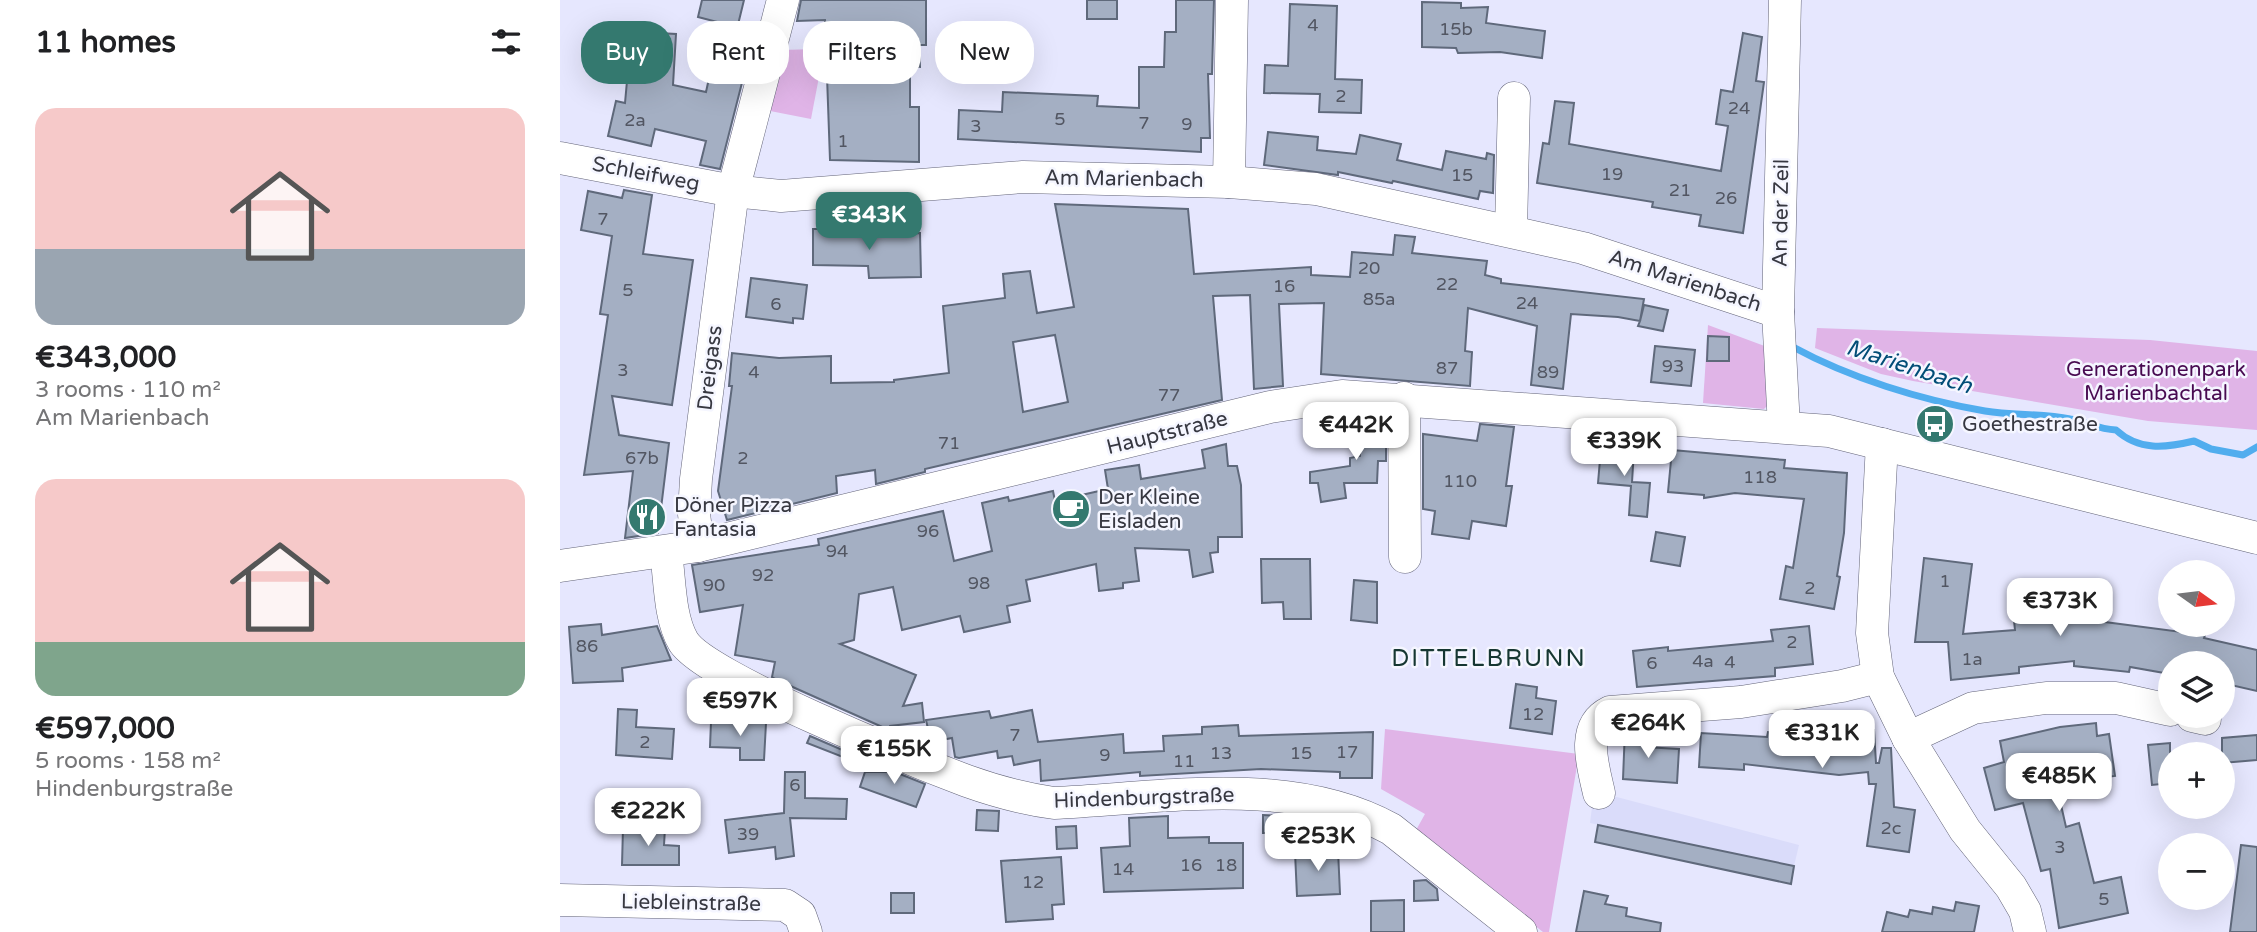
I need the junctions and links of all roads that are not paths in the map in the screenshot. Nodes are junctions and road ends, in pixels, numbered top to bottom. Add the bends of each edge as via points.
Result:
1 (783, 0) edge
2 (1232, 0) edge
3 (1785, 0) edge
4 (1514, 98) dead end
5 (560, 158) edge
6 (1229, 182) junction
7 (733, 191) junction
8 (1511, 231) junction
9 (1778, 312) junction
10 (1404, 398) junction
11 (1784, 427) junction
12 (1882, 444) junction
13 (2257, 538) edge
14 (698, 546) junction
15 (666, 552) junction
16 (1405, 557) dead end
17 (560, 566) edge
18 (1878, 677) junction
19 (2158, 707) edge
20 (1908, 738) junction
21 (1599, 793) dead end
22 (560, 900) edge
23 (806, 932) edge
24 (1521, 932) edge
25 (2030, 932) edge

1 - 7 street, Dreigass
2 - 6 street
3 - 9 street, An der Zeil
4 - 8 street
5 - 7 street, Schleifweg
6 - 7 street, Am Marienbach via 1023,177 781,196
6 - 8 street, Am Marienbach via 1316,189
7 - 14 street, Dreigass via 696,480
8 - 9 street, Am Marienbach via 1583,248
9 - 11 street, An der Zeil
10 - 11 street, Hauptstraße
10 - 14 street, Hauptstraße via 1342,396 1270,407
10 - 16 street
11 - 12 street, Hauptstraße
12 - 13 street, Hauptstraße
12 - 18 street via 1871,633
14 - 15 street, Hauptstraße
15 - 17 street, Hauptstraße
15 - 24 street, Hindenburgstraße via 677,624 683,642 695,654 769,696 849,732 967,781 1034,801 1259,793 1325,801 1391,829
18 - 20 street
18 - 21 street via 1741,702 1610,712 1592,728 1591,752
19 - 20 street via 2116,698 2046,698 1973,708
20 - 25 street via 1965,830 2011,887 2025,911
22 - 23 street, Liebleinstraße via 785,905 800,915

